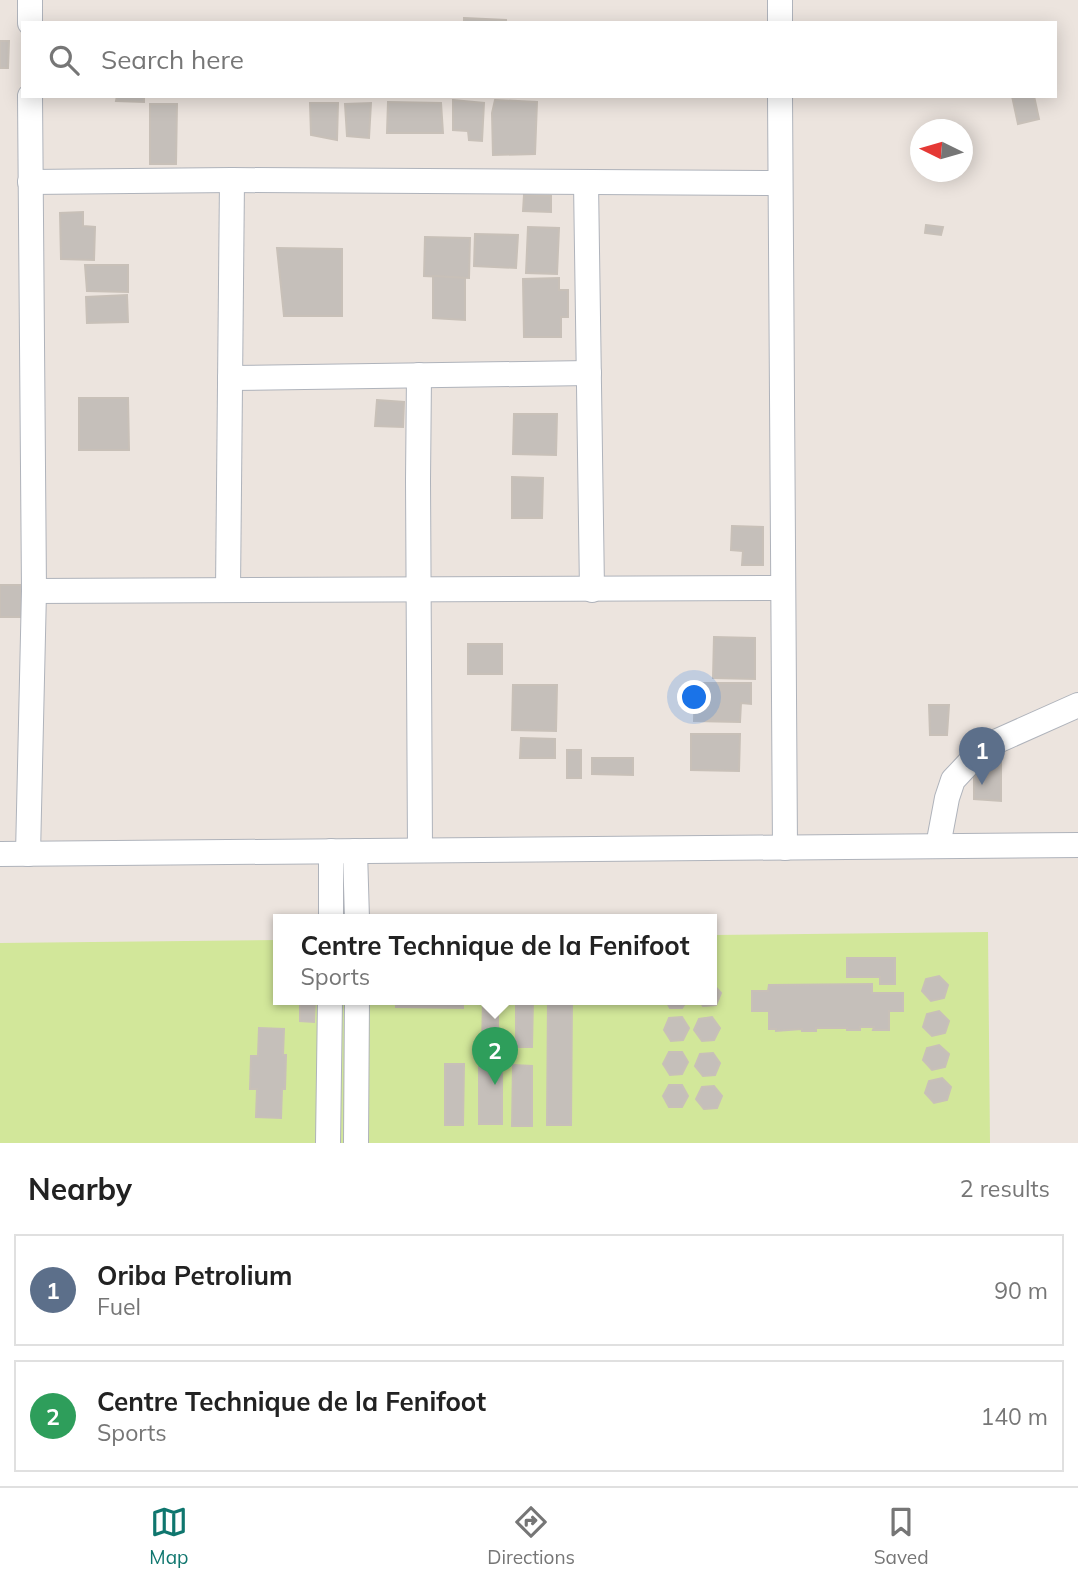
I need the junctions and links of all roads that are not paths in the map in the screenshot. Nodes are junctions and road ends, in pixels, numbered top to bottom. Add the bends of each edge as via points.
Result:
1 (30, 0) edge
2 (780, 0) edge
3 (30, 21) edge
4 (780, 21) edge
5 (30, 98) edge
6 (780, 98) edge
7 (232, 180) junction
8 (30, 182) junction
9 (586, 182) junction
10 (780, 183) junction
11 (589, 373) junction
12 (419, 375) junction
13 (230, 378) junction
14 (783, 589) junction
15 (34, 590) junction
16 (228, 590) junction
17 (419, 590) junction
18 (592, 590) junction
19 (1078, 705) edge
20 (1078, 845) edge
21 (938, 846) junction
22 (785, 848) junction
23 (420, 850) junction
24 (343, 851) junction
25 (0, 854) edge
26 (28, 854) junction
27 (332, 914) edge
28 (356, 914) edge
29 (330, 1005) edge
30 (357, 1005) edge
31 (328, 1143) edge
32 (356, 1143) edge

1 - 3 street
2 - 4 street
5 - 8 street
6 - 10 street
7 - 8 street
7 - 9 street
7 - 13 street
8 - 15 street
9 - 10 street
9 - 11 street
10 - 14 street
11 - 12 street
11 - 18 street
12 - 13 street
12 - 17 street
13 - 16 street
14 - 18 street
14 - 22 street
15 - 16 street
15 - 26 street
16 - 17 street
17 - 18 street
17 - 23 street
19 - 21 street via 984,747 953,780
20 - 21 street
21 - 22 street
22 - 23 street
23 - 24 street
24 - 26 street
24 - 27 street
24 - 28 street
25 - 26 street
29 - 31 street
30 - 32 street

